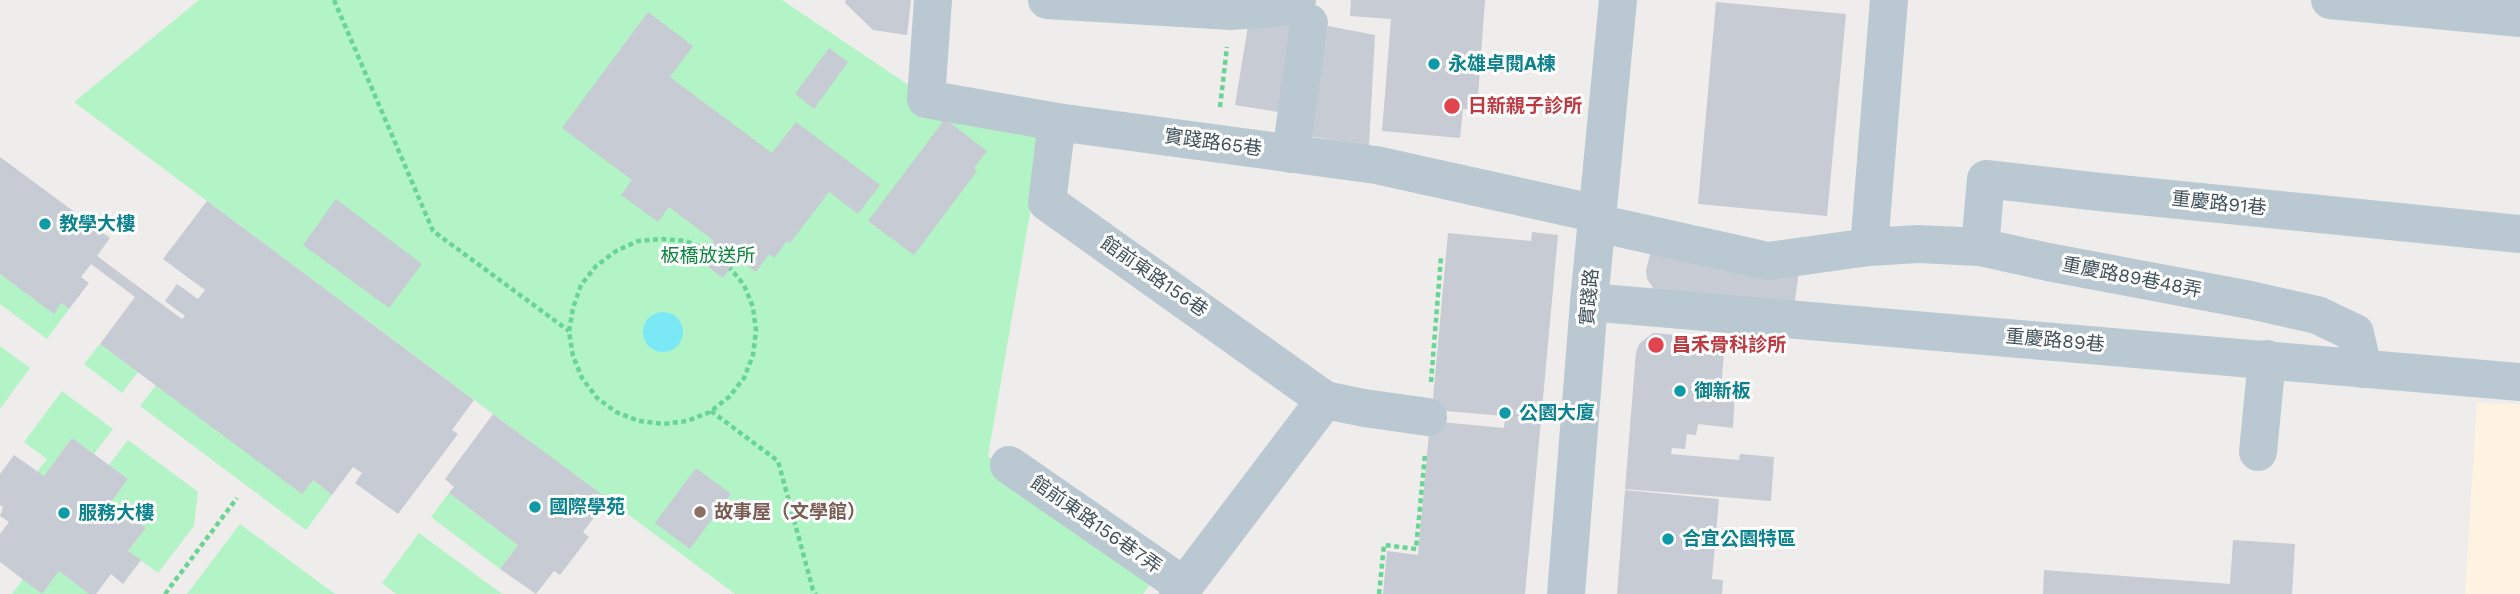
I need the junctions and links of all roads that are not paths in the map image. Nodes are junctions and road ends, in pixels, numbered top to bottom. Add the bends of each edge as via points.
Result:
1 (933, 0) edge
2 (1047, 0) edge
3 (1618, 0) edge
4 (1889, 0) edge
5 (2330, 0) edge
6 (1303, 12) edge
7 (2520, 18) edge
8 (1057, 122) junction
9 (1291, 154) junction
10 (1597, 218) junction
11 (2520, 234) edge
12 (1869, 247) junction
13 (1980, 247) junction
14 (1589, 302) junction
15 (2267, 359) junction
16 (2363, 369) junction
17 (2520, 383) edge
18 (1325, 400) junction
19 (1428, 417) dead end
20 (2258, 452) dead end
21 (1009, 464) dead end
22 (1181, 590) edge
23 (1566, 594) edge

1 - 8 street, 實踐路65巷 via 926,99
2 - 6 street via 1231,11 1296,5
3 - 10 street, 實踐路
4 - 12 street
5 - 7 street
6 - 9 street
8 - 9 street, 實踐路65巷
8 - 18 street, 館前東路156巷 via 1047,202
9 - 10 street, 實踐路65巷 via 1376,165
10 - 12 street, 重慶路89巷48弄 via 1768,261
10 - 14 street, 實踐路
11 - 13 street, 重慶路91巷 via 1986,178
12 - 13 street, 重慶路89巷48弄
13 - 16 street, 重慶路89巷48弄 via 2318,315 2355,333
14 - 15 street, 重慶路89巷
14 - 23 street, 實踐路
15 - 16 street, 重慶路89巷
15 - 20 street
16 - 17 street, 重慶路89巷
18 - 19 street, 館前東路156巷
18 - 22 street
21 - 22 street, 館前東路156巷7弄

